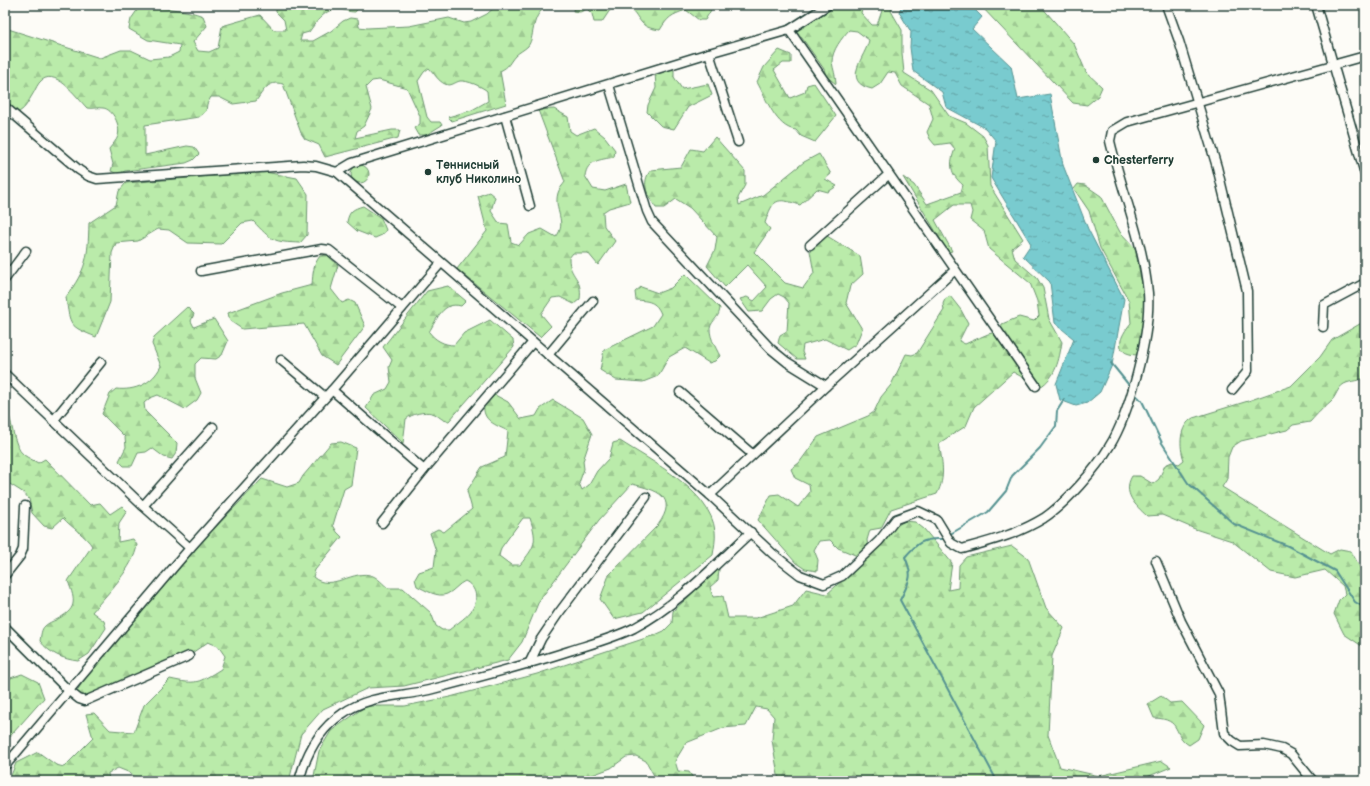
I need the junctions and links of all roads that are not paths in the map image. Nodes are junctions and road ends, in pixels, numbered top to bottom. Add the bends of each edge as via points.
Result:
1 (828, 5) edge
2 (1166, 5) edge
3 (1316, 5) edge
4 (789, 30) junction
5 (709, 52) junction
6 (1365, 56) edge
7 (1334, 65) junction
8 (609, 85) junction
9 (1198, 102) junction
10 (5, 107) edge
11 (504, 116) junction
12 (738, 142) dead end
13 (337, 172) junction
14 (1365, 174) edge
15 (888, 175) junction
16 (530, 206) dead end
17 (810, 245) dead end
18 (26, 251) dead end
19 (441, 263) junction
20 (955, 270) junction
21 (201, 271) dead end
22 (5, 279) edge
23 (1365, 282) edge
24 (593, 300) dead end
25 (402, 308) junction
26 (1323, 327) dead end
27 (533, 342) junction
28 (548, 355) junction
29 (281, 360) dead end
30 (102, 362) dead end
31 (5, 374) edge
32 (826, 386) junction
33 (1036, 386) dead end
34 (332, 390) junction
35 (1232, 390) dead end
36 (680, 392) dead end
37 (325, 397) junction
38 (53, 421) junction
39 (213, 427) dead end
40 (752, 454) junction
41 (424, 470) junction
42 (710, 495) junction
43 (646, 497) dead end
44 (25, 506) dead end
45 (143, 506) junction
46 (382, 523) dead end
47 (751, 532) junction
48 (190, 548) junction
49 (1156, 561) dead end
50 (5, 575) edge
51 (5, 627) edge
52 (189, 656) dead end
53 (529, 664) junction
54 (69, 691) junction
55 (5, 766) edge
56 (299, 781) edge
57 (1313, 781) edge

1 - 4 street
2 - 9 street
3 - 7 street
4 - 5 street
4 - 15 street
5 - 8 street
5 - 12 street
6 - 7 street
7 - 9 street
7 - 14 street
8 - 11 street
8 - 32 street via 647,211 656,226 772,349 787,362
9 - 35 street via 1217,167 1247,291 1248,371
9 - 47 street via 1127,122 1112,131 1110,141 1140,242 1148,294 1147,327 1126,409 1110,447 1082,484 1045,517 1013,534 962,549 951,543 937,520 918,511 896,519 879,541 842,576 824,584 800,575 773,554
10 - 13 street via 79,170 97,179 303,165
11 - 13 street via 352,163
11 - 16 street
13 - 19 street
15 - 17 street
15 - 20 street
18 - 22 street
19 - 25 street
19 - 27 street
20 - 32 street
20 - 33 street
21 - 25 street via 322,249 329,250
23 - 26 street via 1324,305
24 - 28 street
25 - 34 street
27 - 28 street
27 - 41 street
28 - 42 street
29 - 37 street
30 - 38 street
31 - 38 street
32 - 40 street
34 - 37 street
34 - 41 street
36 - 40 street
37 - 48 street
38 - 45 street
39 - 45 street
40 - 42 street
41 - 46 street
42 - 47 street
43 - 53 street via 558,614
44 - 50 street via 23,549
45 - 48 street
47 - 53 street via 694,585 640,624 601,641
48 - 54 street
49 - 57 street via 1181,621 1219,694 1224,732 1240,746 1264,745 1282,749 1291,754
51 - 54 street
52 - 54 street via 90,700 79,699
53 - 56 street via 426,691 374,699 353,708 330,723 319,735 310,749
54 - 55 street

